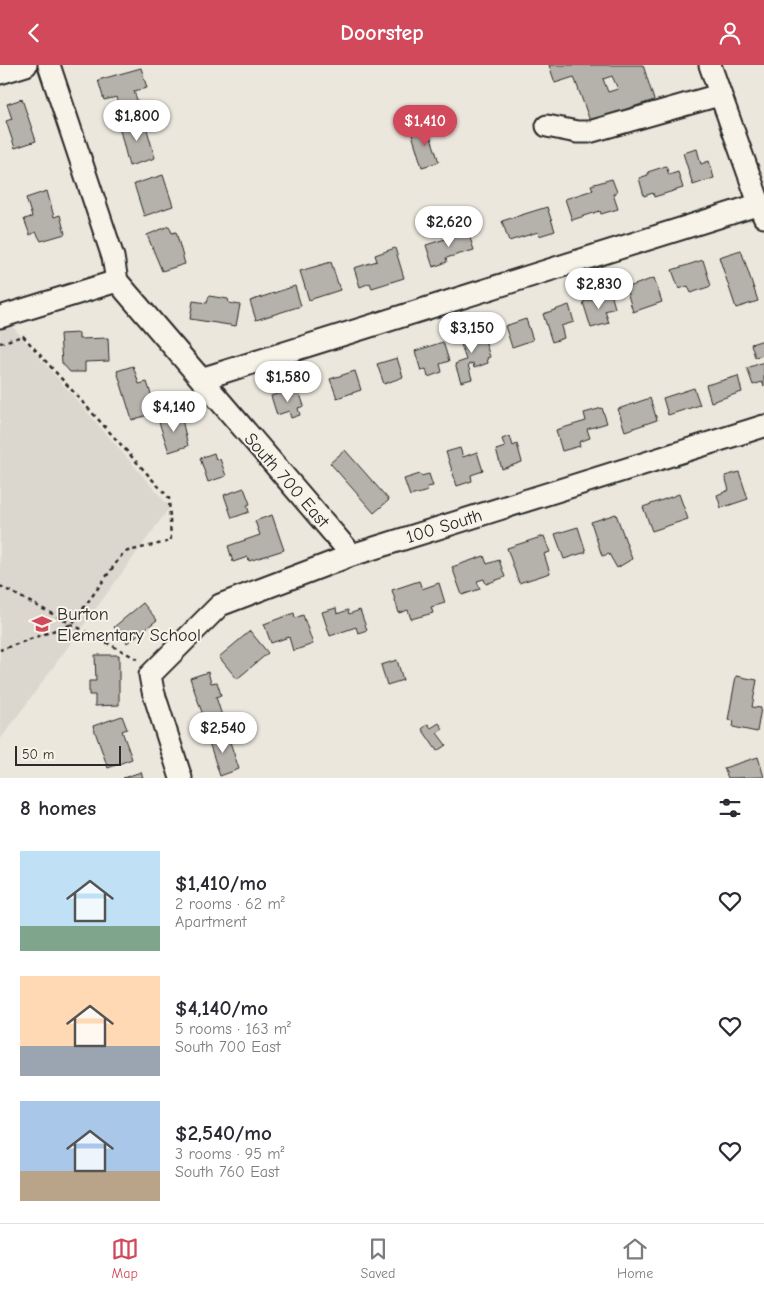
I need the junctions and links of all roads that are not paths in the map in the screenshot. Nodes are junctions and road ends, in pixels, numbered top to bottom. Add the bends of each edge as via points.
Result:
1 (26, 65) edge
2 (49, 65) edge
3 (710, 65) edge
4 (0, 73) edge
5 (719, 95) junction
6 (547, 126) dead end
7 (762, 211) edge
8 (116, 281) junction
9 (0, 317) edge
10 (201, 379) junction
11 (764, 426) edge
12 (352, 555) junction
13 (181, 778) edge

1 - 4 street
2 - 8 street via 112,257
3 - 5 street
5 - 6 street via 589,132
5 - 7 street
7 - 10 street
8 - 9 street
8 - 10 street, South 700 East
10 - 12 street, South 700 East
11 - 12 street, 100 South
12 - 13 street, 100 South via 220,605 146,668

